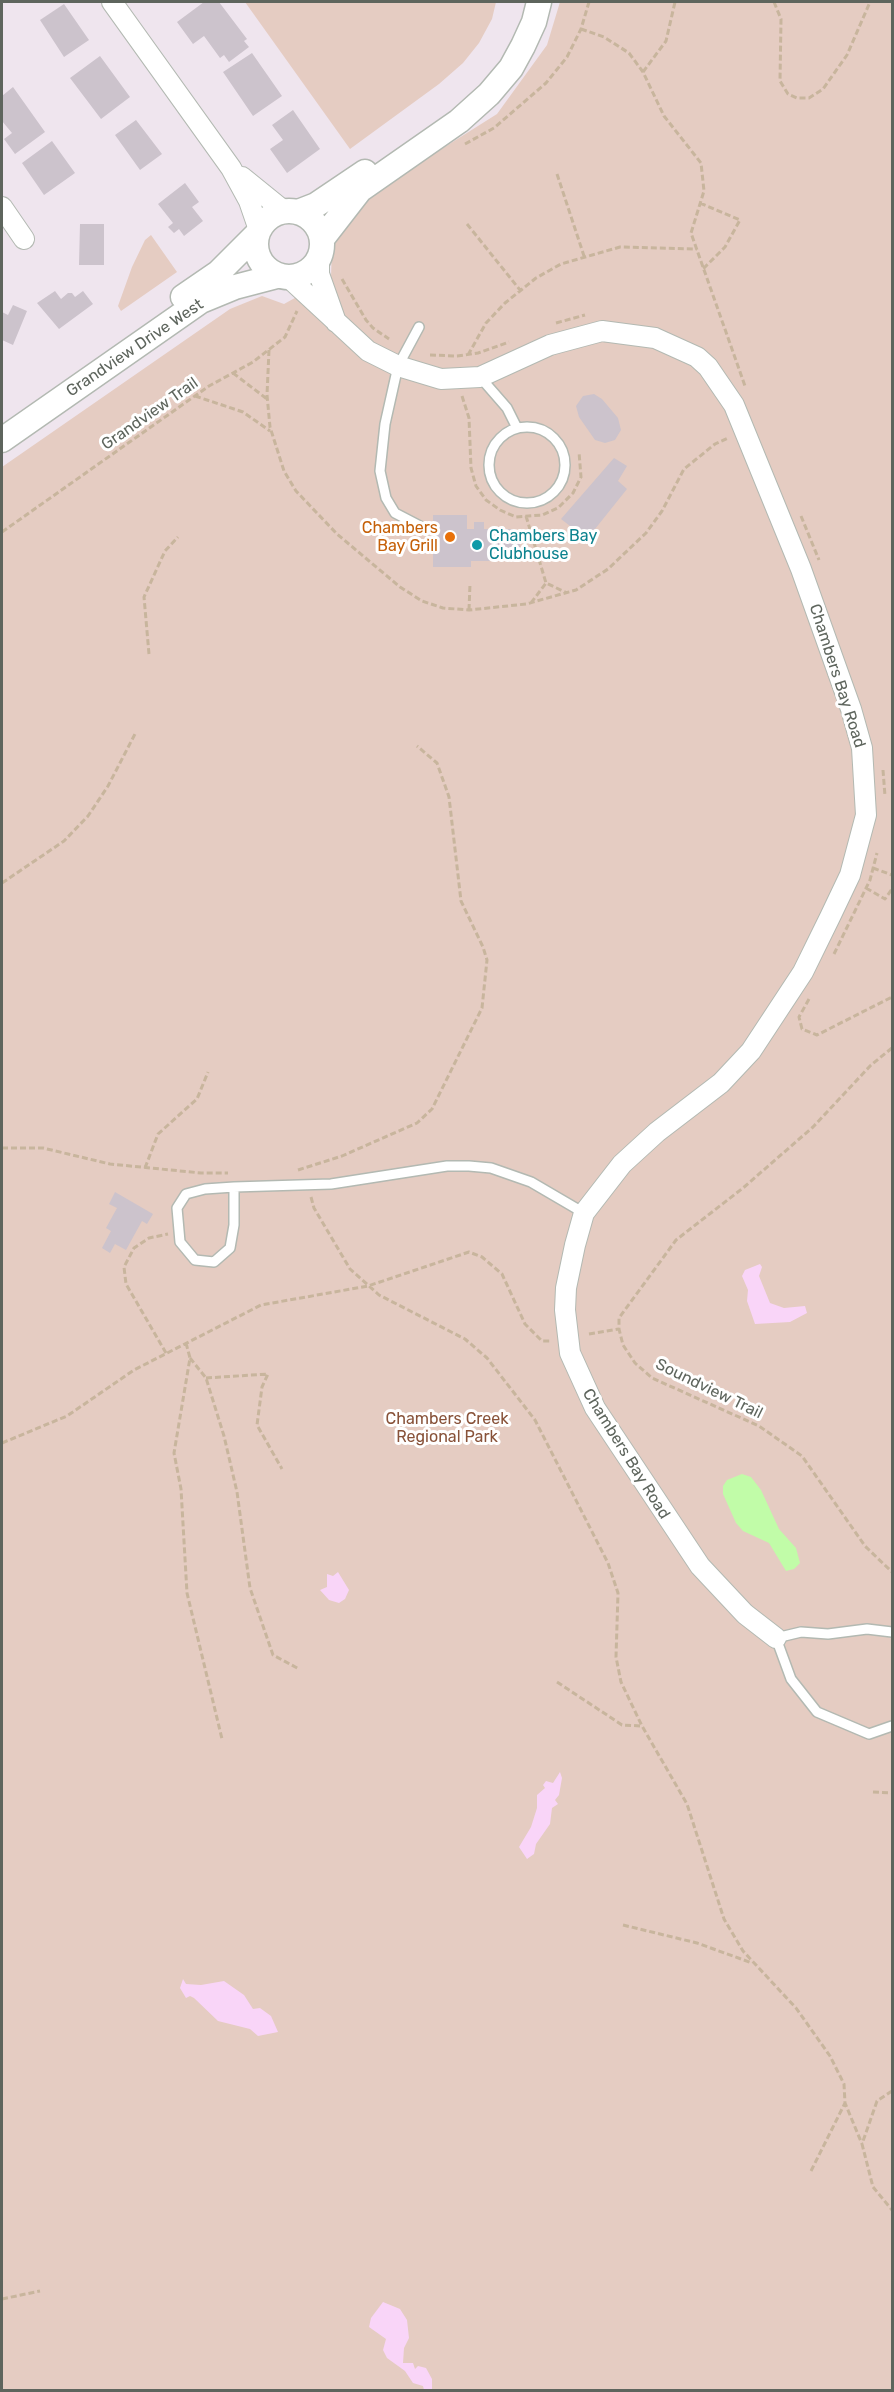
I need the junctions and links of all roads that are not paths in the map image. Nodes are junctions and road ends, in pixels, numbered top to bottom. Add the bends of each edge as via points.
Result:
1 (112, 2) edge
2 (526, 2) edge
3 (539, 2) edge
4 (231, 168) junction
5 (2, 207) edge
6 (291, 212) junction
7 (258, 232) junction
8 (24, 239) dead end
9 (320, 249) junction
10 (283, 276) junction
11 (336, 322) junction
12 (419, 327) dead end
13 (402, 357) junction
14 (470, 378) junction
15 (2, 424) edge
16 (517, 428) junction
17 (2, 440) edge
18 (420, 526) dead end
19 (234, 1187) junction
20 (584, 1213) junction
21 (892, 1632) edge
22 (776, 1638) junction
23 (892, 1726) edge

1 - 4 street
2 - 6 street via 513,42 481,87 316,205
3 - 9 street via 524,46 489,94 459,121 360,190
4 - 6 street via 265,199
4 - 7 street via 249,201
5 - 8 street
6 - 7 street via 268,218
6 - 9 street via 311,220
7 - 10 street via 259,260 268,271
7 - 15 street, Grandview Drive West via 218,273
9 - 10 street via 310,271 296,277
9 - 11 street via 319,274
10 - 11 street
10 - 17 street, Grandview Drive West via 235,287 201,301
11 - 13 street via 368,351
12 - 13 lane
13 - 14 street via 441,379
13 - 18 lane via 385,424 380,471 386,498 395,513
14 - 16 lane via 507,408
14 - 20 street, Chambers Bay Road via 550,345 602,331 655,338 697,357 708,367 734,405 801,569 862,748 866,815 860,842 850,875 803,972 751,1051 721,1083 622,1164
16 - 16 lane via 496,442 488,466 490,479 497,490 519,503 532,504 558,488 565,458 560,446 542,430
19 - 19 lane via 186,1194 177,1208 183,1248 195,1260 219,1260 230,1248
19 - 20 lane via 357,1182 447,1166 469,1166 491,1168 531,1182
20 - 22 street, Chambers Bay Road via 574,1245 565,1310 570,1353 580,1381 611,1436 700,1566 745,1614
21 - 22 lane via 801,1632
22 - 23 lane via 791,1679 817,1712 869,1734

